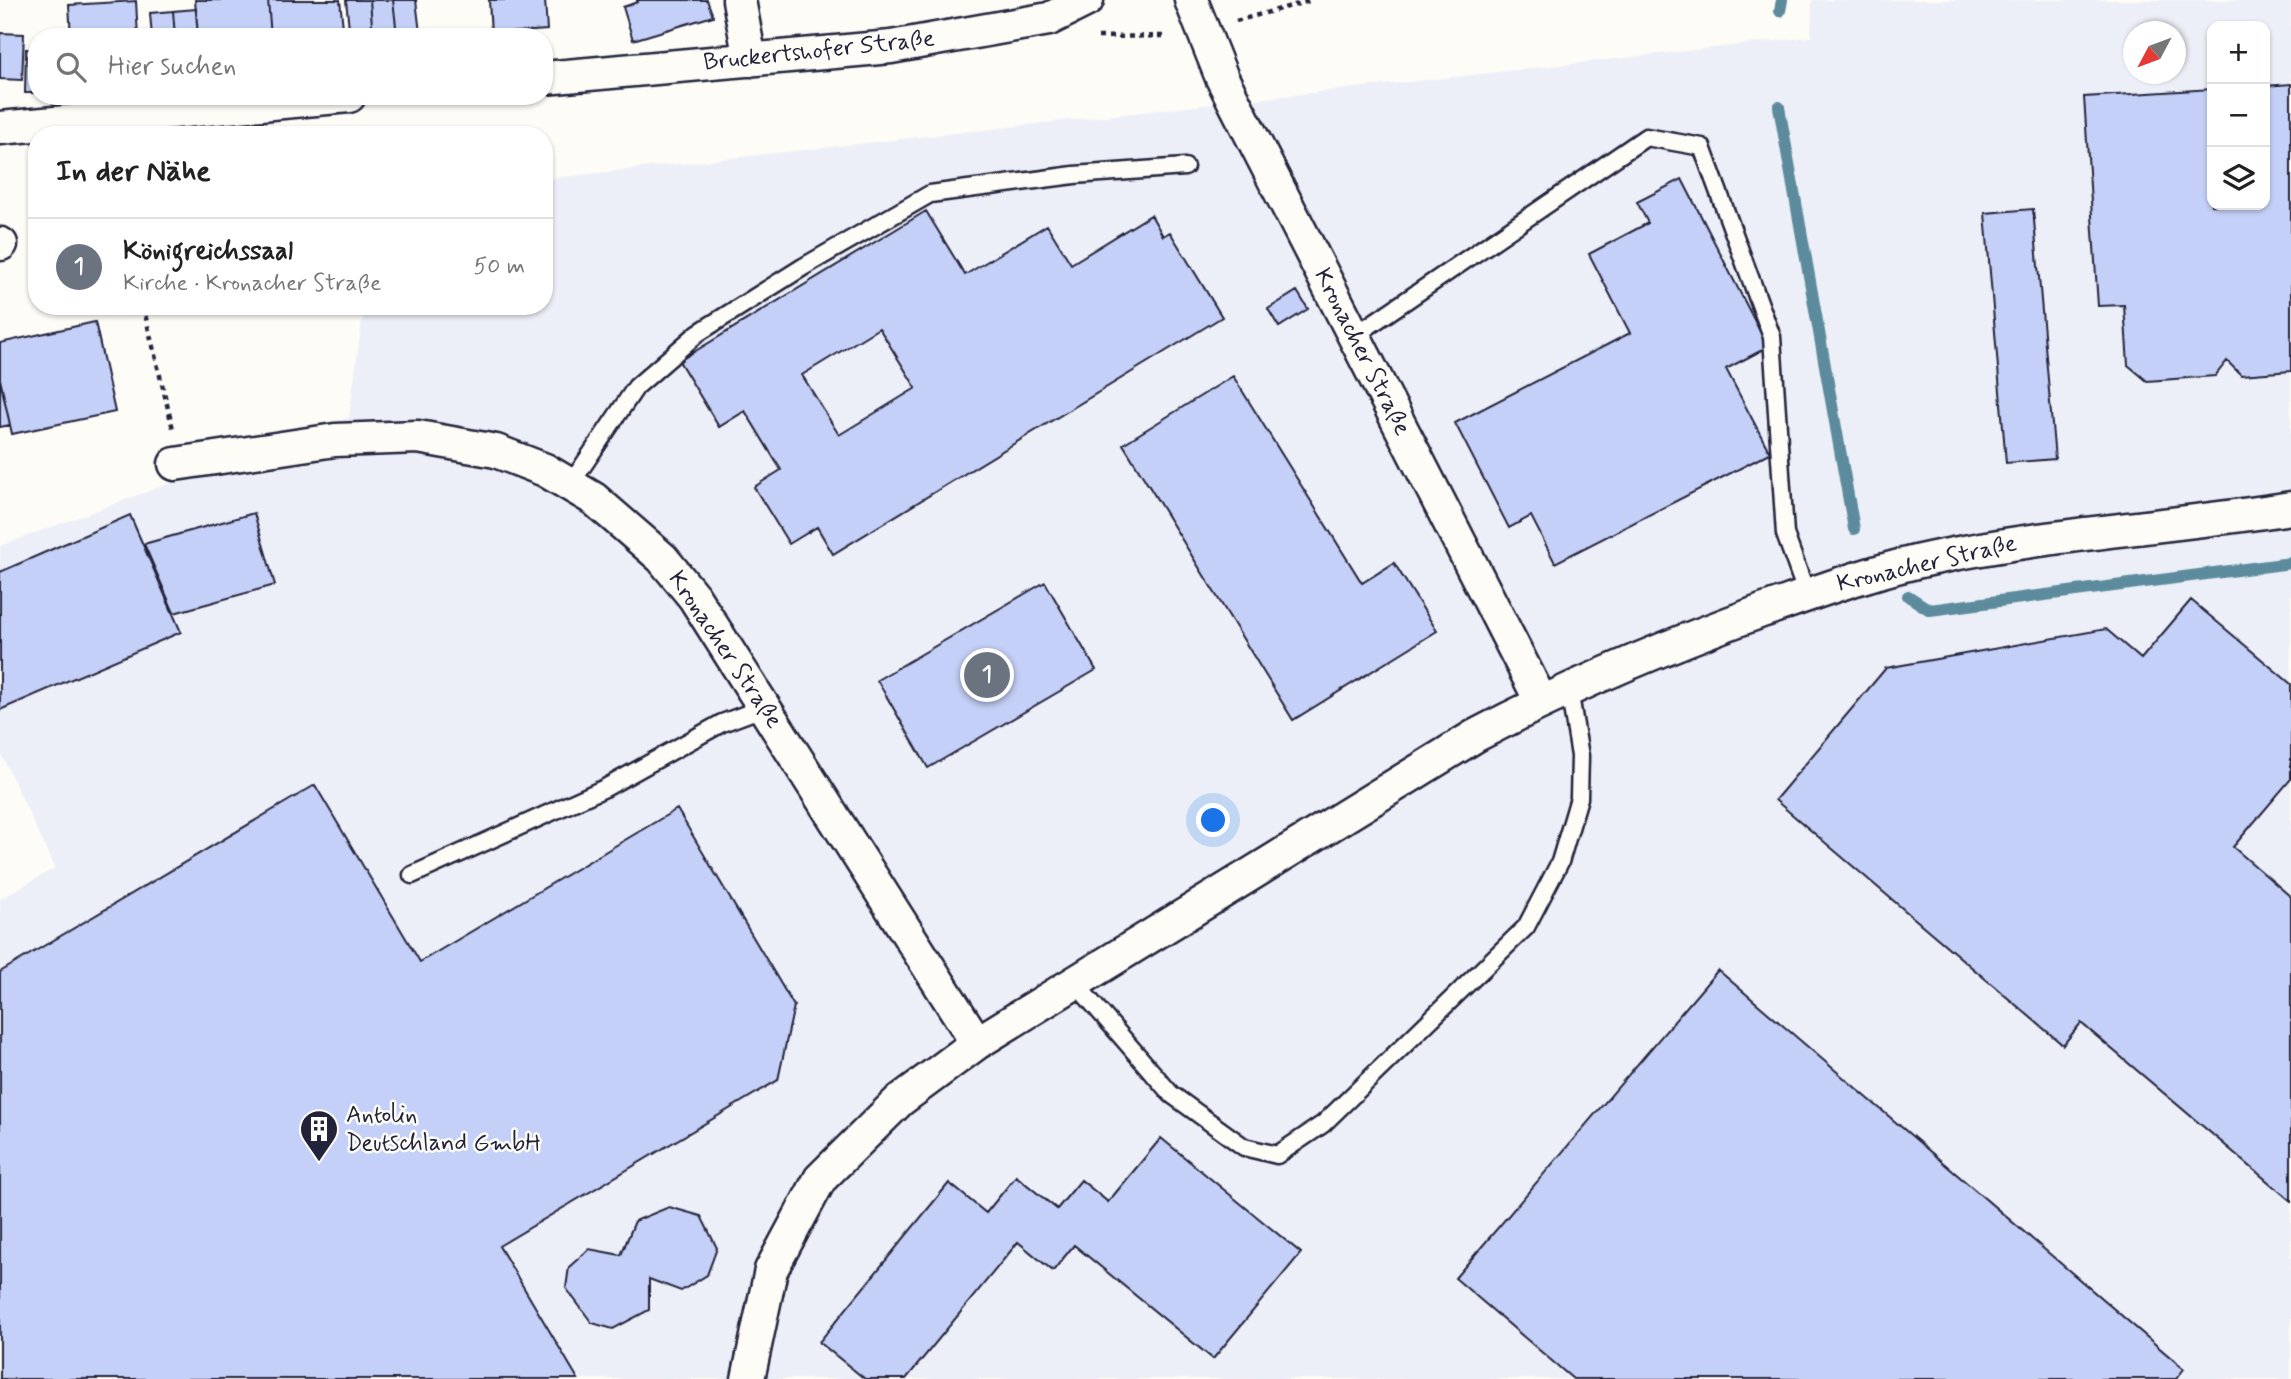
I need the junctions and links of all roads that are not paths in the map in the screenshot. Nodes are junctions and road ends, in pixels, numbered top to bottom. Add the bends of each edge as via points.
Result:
1 (739, 0) edge
2 (1087, 0) edge
3 (1191, 0) edge
4 (750, 60) junction
5 (553, 77) edge
6 (251, 105) edge
7 (0, 128) edge
8 (1185, 167) dead end
9 (1354, 336) junction
10 (178, 464) road end
11 (570, 485) junction
12 (2291, 508) edge
13 (1807, 595) junction
14 (1555, 695) junction
15 (765, 707) junction
16 (412, 875) dead end
17 (1075, 983) junction
18 (976, 1043) junction
19 (748, 1379) edge

1 - 4 street
2 - 4 street, Bruckertshofer Straße via 1049,19 998,29 891,47
3 - 9 street, Kronacher Straße via 1222,78
4 - 5 street, Bruckertshofer Straße
6 - 7 street
8 - 11 lane via 1074,175 930,194 803,267 687,342 636,387
9 - 13 lane via 1646,137 1702,147 1772,337 1785,534
9 - 14 street, Kronacher Straße
10 - 11 street, Kronacher Straße via 335,440 418,437 496,451
11 - 15 street, Kronacher Straße via 594,499 662,558 694,597
12 - 13 street, Kronacher Straße via 2013,542 1859,576
13 - 14 street, Kronacher Straße
14 - 17 street, Kronacher Straße via 1475,736
14 - 17 lane via 1580,756 1579,798 1560,862 1527,927 1323,1124 1277,1155 1244,1147 1171,1094
15 - 16 lane via 722,723 605,788
15 - 18 street, Kronacher Straße
17 - 18 street, Kronacher Straße
18 - 19 street, Kronacher Straße via 899,1101 820,1179 771,1270

